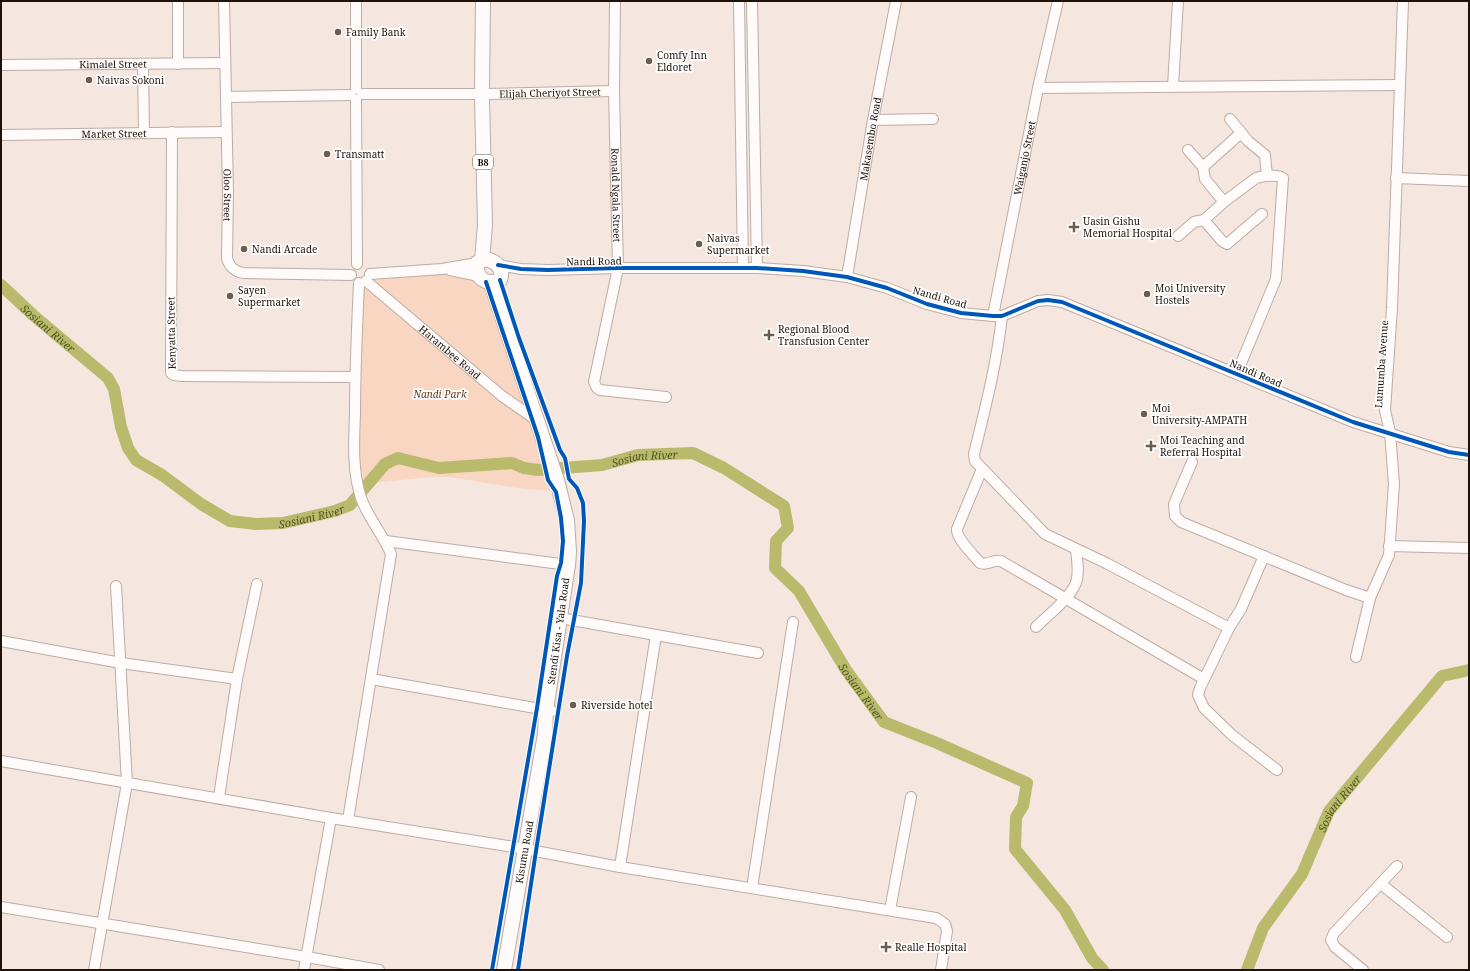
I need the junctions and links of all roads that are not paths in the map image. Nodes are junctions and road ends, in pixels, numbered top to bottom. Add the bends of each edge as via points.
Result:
1 (178, 1) edge
2 (224, 1) edge
3 (356, 1) edge
4 (483, 1) edge
5 (614, 1) edge
6 (739, 1) edge
7 (752, 1) edge
8 (896, 1) edge
9 (1058, 1) edge
10 (1178, 1) edge
11 (1403, 1) edge
12 (143, 64) junction
13 (178, 64) junction
14 (225, 64) junction
15 (1, 65) edge
16 (1400, 85) junction
17 (1173, 86) junction
18 (1038, 88) junction
19 (614, 91) junction
20 (356, 94) junction
21 (482, 94) junction
22 (226, 97) junction
23 (933, 119) dead end
24 (1230, 119) dead end
25 (873, 120) junction
26 (144, 132) junction
27 (172, 132) junction
28 (226, 132) junction
29 (1241, 133) junction
30 (1, 135) edge
31 (1188, 150) dead end
32 (1203, 167) junction
33 (1267, 176) junction
34 (1396, 178) junction
35 (1469, 181) edge
36 (1224, 202) junction
37 (1262, 214) dead end
38 (1204, 220) junction
39 (1178, 236) dead end
40 (358, 264) junction
41 (618, 268) junction
42 (743, 268) junction
43 (757, 268) junction
44 (490, 270) junction
45 (350, 275) junction
46 (847, 277) junction
47 (365, 279) junction
48 (997, 316) junction
49 (1237, 373) junction
50 (355, 378) junction
51 (666, 397) dead end
52 (536, 417) junction
53 (1390, 432) junction
54 (1469, 455) edge
55 (553, 458) junction
56 (1192, 462) dead end
57 (982, 469) junction
58 (560, 479) junction
59 (386, 541) junction
60 (1389, 546) junction
61 (1469, 548) edge
62 (1076, 550) junction
63 (1264, 556) junction
64 (568, 565) junction
65 (257, 584) dead end
66 (116, 586) dead end
67 (1065, 598) junction
68 (1370, 598) junction
69 (566, 619) junction
70 (793, 622) dead end
71 (1036, 627) dead end
72 (1229, 628) junction
73 (656, 635) junction
74 (1, 641) edge
75 (758, 653) dead end
76 (1356, 657) dead end
77 (121, 663) junction
78 (237, 679) junction
79 (371, 679) junction
80 (1204, 679) junction
81 (549, 710) junction
82 (545, 734) joint
83 (1, 761) edge
84 (1277, 770) dead end
85 (127, 783) junction
86 (219, 797) junction
87 (911, 797) dead end
88 (331, 818) junction
89 (348, 820) junction
90 (524, 850) junction
91 (1397, 866) dead end
92 (620, 867) junction
93 (1381, 884) junction
94 (752, 888) junction
95 (1, 906) edge
96 (890, 910) junction
97 (102, 923) junction
98 (1447, 937) dead end
99 (307, 956) junction
100 (94, 970) edge
101 (304, 970) edge
102 (379, 970) edge
103 (504, 970) edge
104 (941, 970) edge
105 (1364, 970) edge

1 - 13 street
2 - 14 street, Oloo Street
3 - 20 street
4 - 21 highway, Stendi Kisa - Yala Road / B8
5 - 19 street, Ronald Ngala Street
6 - 42 street
7 - 43 street
8 - 25 street, Makasembo Road
9 - 18 street, Waiganjo Street
10 - 17 street
11 - 16 street, Lumumba Avenue
12 - 13 street, Kimalel Street
12 - 15 street, Kimalel Street
12 - 26 street
13 - 14 street, Kimalel Street
14 - 22 street, Oloo Street
16 - 17 street
16 - 34 street, Lumumba Avenue
17 - 18 street
18 - 48 street, Waiganjo Street
19 - 21 street, Elijah Cheriyot Street
19 - 41 street, Ronald Ngala Street
20 - 21 street, Elijah Cheriyot Street
20 - 22 street, Elijah Cheriyot Street
20 - 40 street
21 - 44 highway, Stendi Kisa - Yala Road / B8 via 485,225
22 - 28 street, Oloo Street
23 - 25 street
24 - 29 street
25 - 46 street, Makasembo Road
26 - 27 street, Market Street
26 - 30 street, Market Street
27 - 28 street, Market Street
27 - 50 street, Kenyatta Street via 171,373 182,376
28 - 45 street, Oloo Street via 227,258 232,268 243,273
29 - 32 street
29 - 33 street via 1265,155
31 - 32 street
32 - 36 street via 1205,179
33 - 36 street via 1256,178
33 - 49 street via 1283,178 1276,279
34 - 35 street
34 - 53 street, Lumumba Avenue via 1392,308 1385,410
36 - 38 street
37 - 38 street via 1227,244
38 - 39 street via 1194,222
40 - 45 street via 353,267
40 - 47 street via 364,264 370,271
41 - 42 street, Nandi Road
41 - 44 street, Nandi Road
41 - 51 street, Ronald Ngala Street via 595,386 600,390
42 - 43 street, Nandi Road
43 - 46 street, Nandi Road
44 - 47 street, Nandi Road via 442,269
44 - 52 highway, B8
44 - 55 highway, Stendi Kisa - Yala Road / B8 via 537,398
45 - 47 street via 353,280
46 - 48 street, Nandi Road via 961,313
47 - 50 street
47 - 52 street, Harambee Road via 502,396 532,417
48 - 49 street, Nandi Road via 1038,301 1062,302
48 - 57 street, Waiganjo Street via 1000,339 974,454 975,461
49 - 53 street, Nandi Road via 1353,422
50 - 59 street via 356,478 362,499
52 - 55 highway, B8
53 - 54 street, Nandi Road via 1449,452
53 - 60 street, Lumumba Avenue via 1394,484
55 - 58 highway, Stendi Kisa - Yala Road / B8
56 - 63 street via 1174,504 1175,516 1181,522
57 - 62 street via 1042,531
57 - 67 street via 957,529 959,538 980,563 1001,561
58 - 64 highway, Stendi Kisa - Yala Road / B8 via 567,520
58 - 69 highway, B8 via 569,514 572,556
59 - 64 street
59 - 79 street via 391,554
60 - 61 street
60 - 68 street, Lumumba Avenue via 1387,561
62 - 67 street via 1075,584
62 - 72 street via 1106,563
63 - 68 street
63 - 72 street via 1241,610
64 - 81 highway, Stendi Kisa - Yala Road / B8
65 - 78 street
66 - 77 street
67 - 71 street
67 - 80 street
68 - 76 street, Lumumba Avenue
69 - 73 street
69 - 81 highway, B8
70 - 94 street
72 - 80 street
73 - 75 street
73 - 92 street
74 - 77 street
77 - 78 street
77 - 85 street
78 - 86 street
79 - 81 street
79 - 89 street
80 - 84 street via 1198,695 1204,708 1232,735
81 - 82 highway, Stendi Kisa - Yala Road / B8
82 - 90 highway, Kisumu Road / B8
83 - 85 street
85 - 86 street
85 - 97 street
86 - 88 street
87 - 96 street
88 - 89 street
88 - 99 street
89 - 90 street
90 - 92 street
90 - 103 highway, Kisumu Road / B8
91 - 93 street
92 - 94 street
93 - 98 street
93 - 105 street via 1331,940 1335,947
94 - 96 street
95 - 97 street
96 - 104 street via 936,918 945,924 947,931
97 - 99 street
97 - 100 street
99 - 101 street
99 - 102 street

